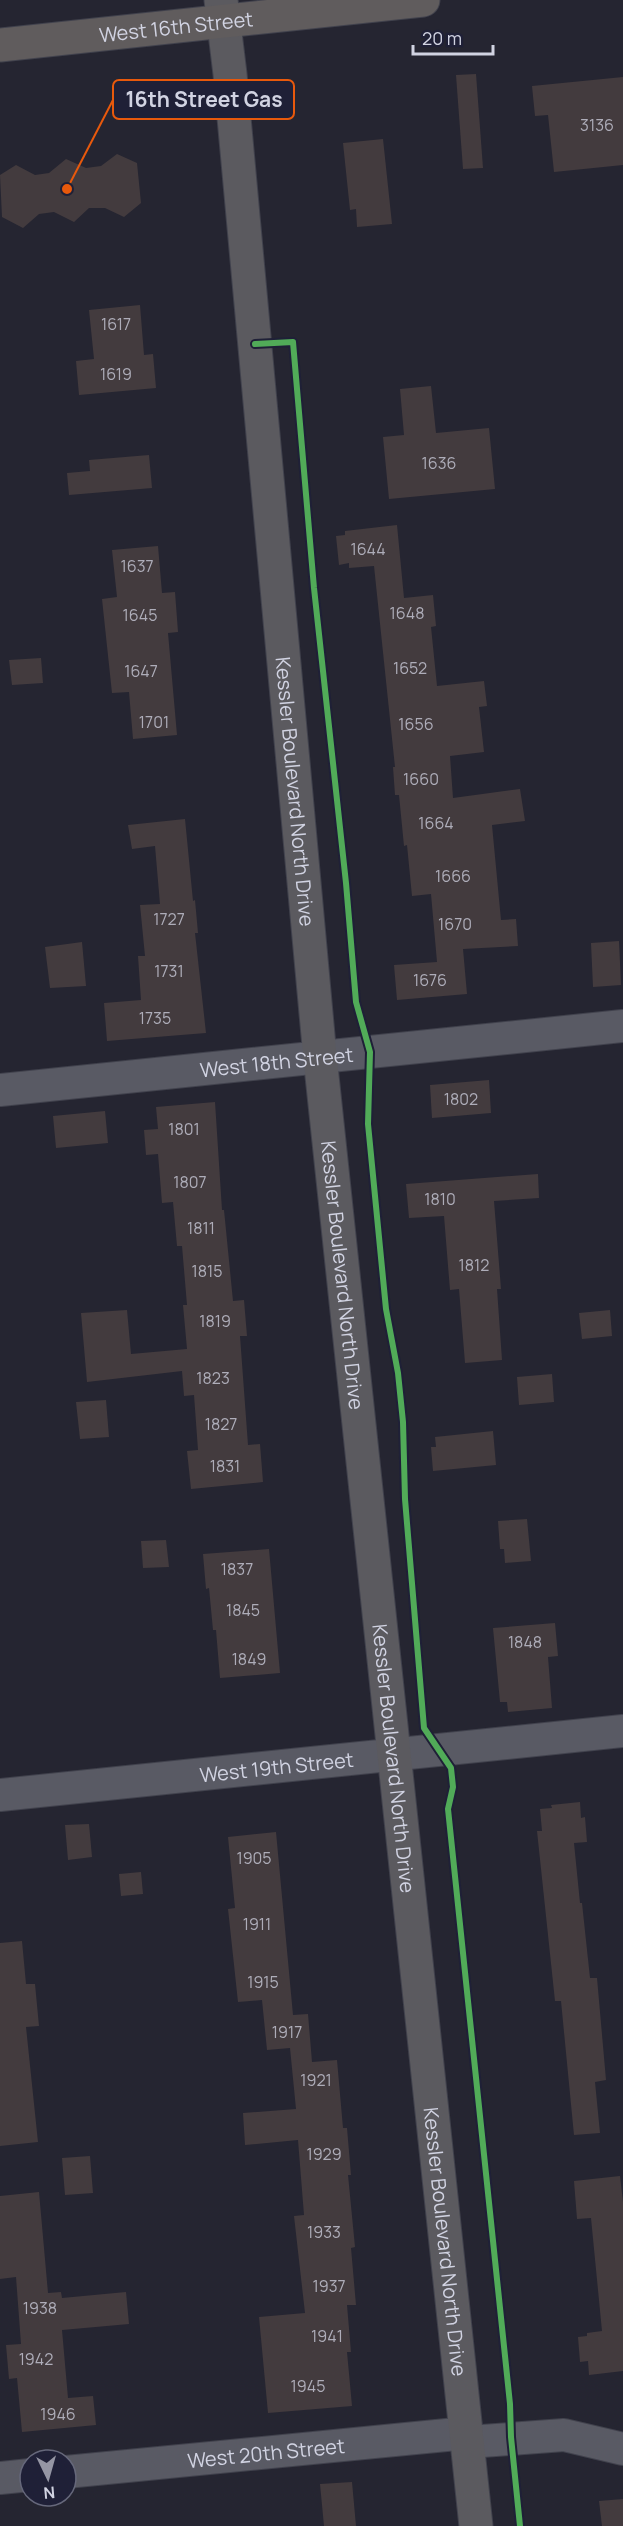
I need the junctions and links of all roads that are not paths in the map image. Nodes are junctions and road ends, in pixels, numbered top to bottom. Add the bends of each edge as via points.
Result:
1 (423, 0) edge
2 (223, 11) edge
3 (0, 45) edge
4 (623, 1026) edge
5 (320, 1057) junction
6 (0, 1090) edge
7 (623, 1731) edge
8 (393, 1755) junction
9 (0, 1795) edge
10 (467, 2437) junction
11 (623, 2449) edge
12 (78, 2471) edge
13 (18, 2476) edge
14 (0, 2478) edge
15 (476, 2526) edge

1 - 2 main road, West 16th Street
2 - 3 main road, West 16th Street
2 - 5 main road, Kessler Boulevard North Drive
4 - 5 street, West 18th Street
5 - 6 street, West 18th Street
5 - 8 main road, Kessler Boulevard North Drive
7 - 8 street, West 19th Street
8 - 9 street, West 19th Street
8 - 10 main road, Kessler Boulevard North Drive
10 - 11 street, West 20th Street via 564,2435
10 - 12 street, West 20th Street
10 - 15 main road, Kessler Boulevard North Drive
13 - 14 street

